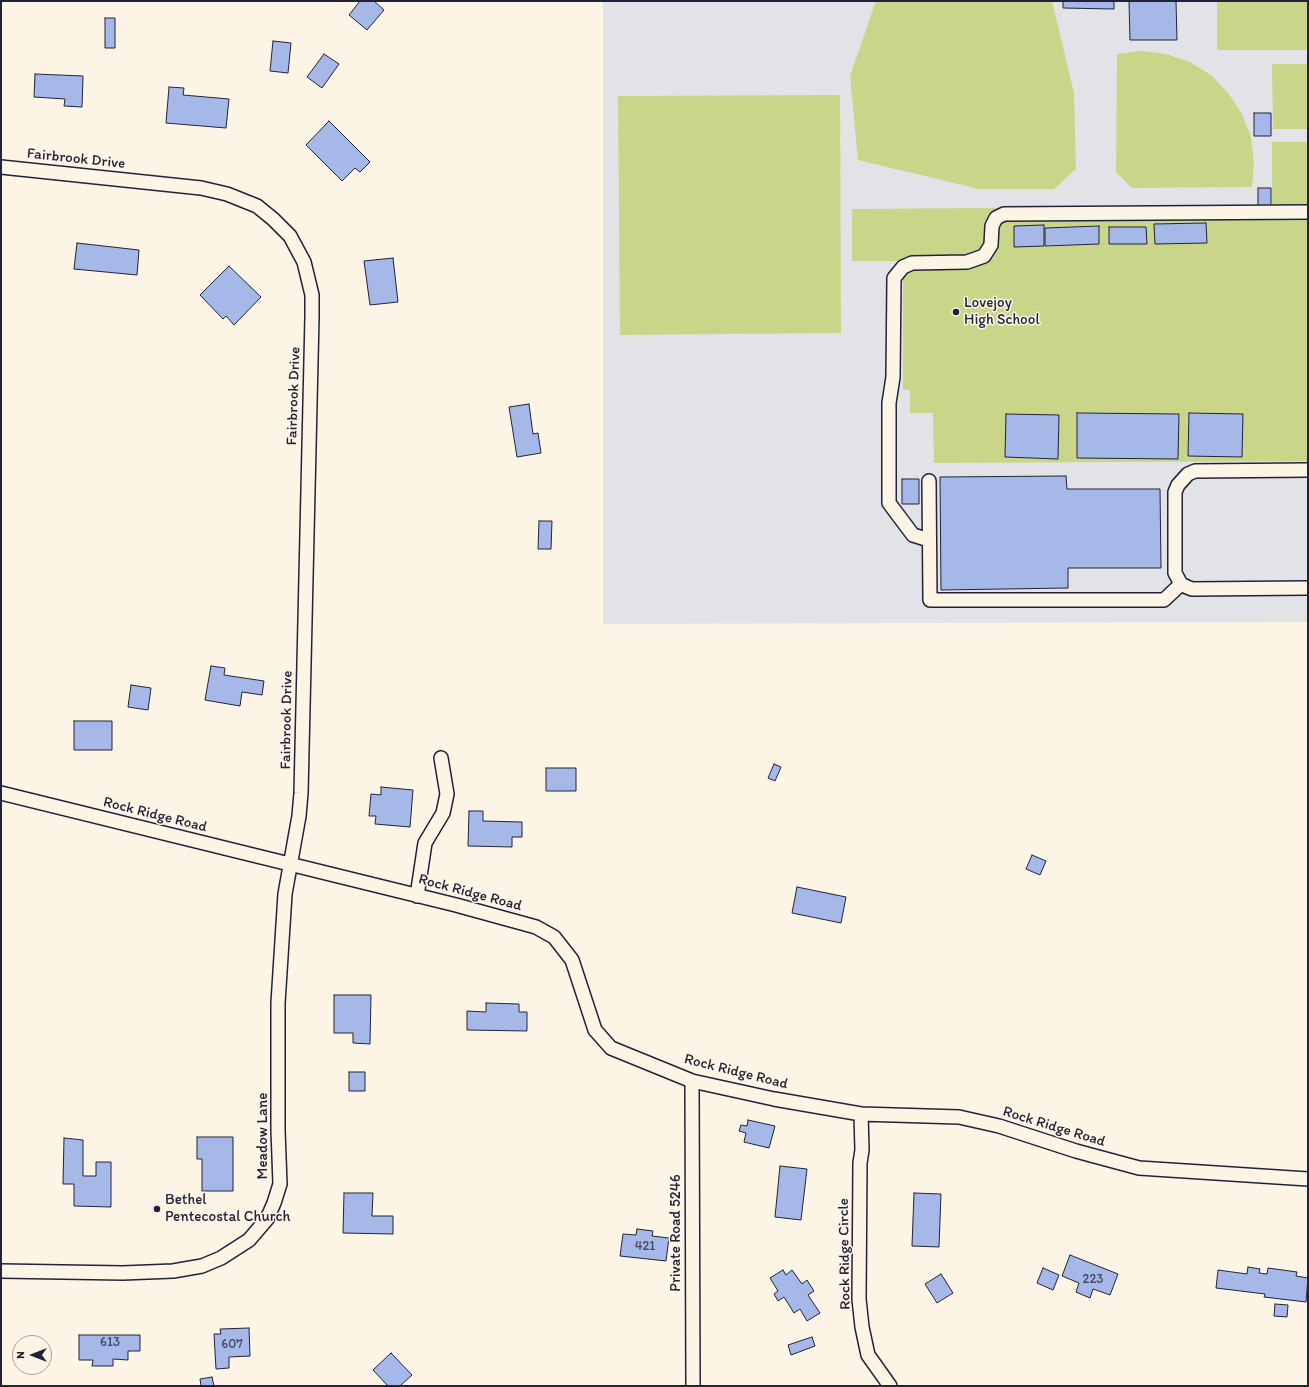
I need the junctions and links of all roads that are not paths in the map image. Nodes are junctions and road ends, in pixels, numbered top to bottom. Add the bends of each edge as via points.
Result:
1 (1, 167) edge
2 (1308, 212) edge
3 (1308, 470) edge
4 (929, 481) dead end
5 (929, 540) junction
6 (1181, 584) junction
7 (1308, 588) edge
8 (441, 758) dead end
9 (1, 793) edge
10 (289, 864) junction
11 (417, 896) junction
12 (692, 1080) junction
13 (861, 1114) junction
14 (1308, 1179) edge
15 (1, 1271) edge
16 (692, 1386) edge
17 (890, 1386) edge

1 - 10 street, Fairbrook Drive via 201,188 227,194 257,206 273,219 290,236 304,262 312,295 312,317 302,793
2 - 5 street via 1004,214 996,218 992,226 991,245 984,256 967,262 912,263 903,267 894,278 893,377 889,403 889,503 913,535
3 - 6 street via 1195,472 1182,479 1175,492 1175,573
4 - 5 street
5 - 6 street via 930,600 1164,600
6 - 7 street via 1192,589
8 - 11 street via 447,794 443,813 425,843
9 - 10 street, Rock Ridge Road
10 - 11 street, Rock Ridge Road
10 - 15 street, Meadow Lane via 278,1003 280,1184 267,1219 249,1240 221,1258 202,1266 173,1272
11 - 12 street, Rock Ridge Road via 536,927 554,937 572,960 595,1030 610,1048
12 - 13 street, Rock Ridge Road via 774,1099
12 - 16 street, Private Road 5246
13 - 14 street, Rock Ridge Road via 959,1117 999,1126 1139,1168
13 - 17 street, Rock Ridge Circle via 859,1299 868,1355

